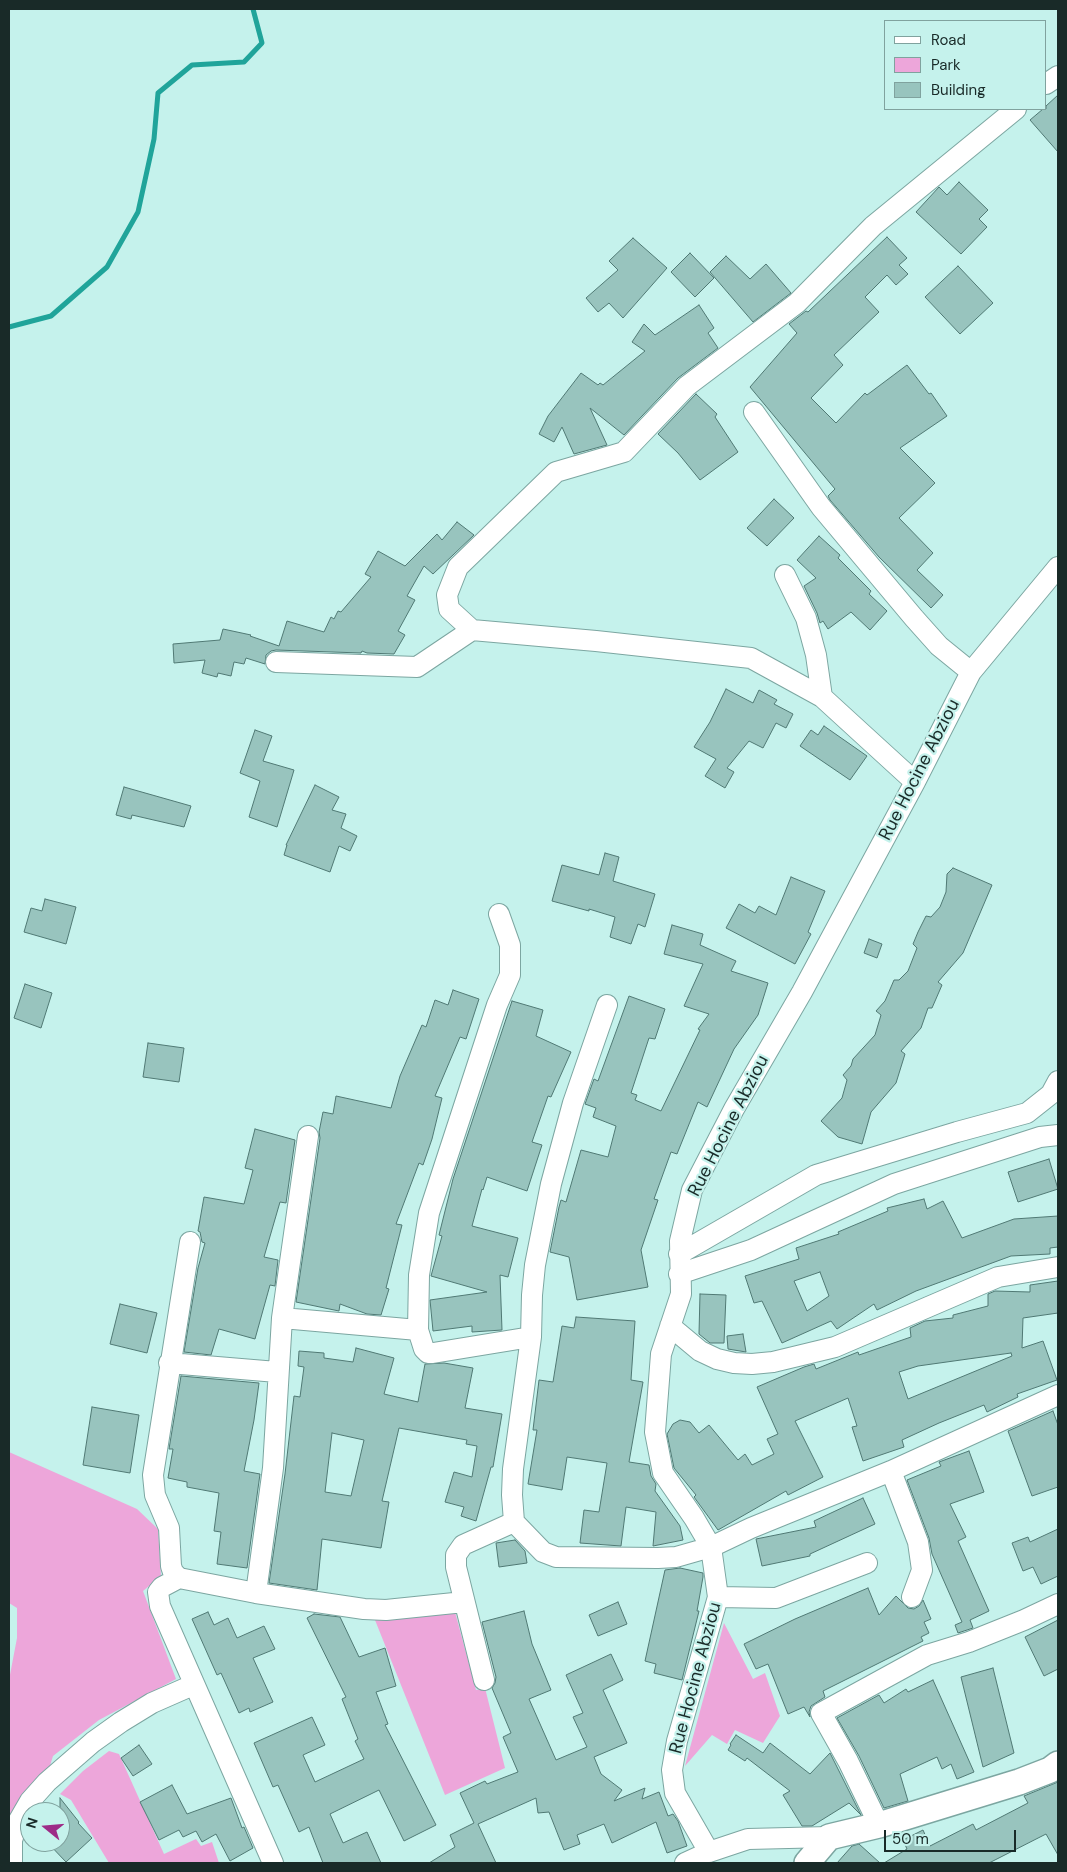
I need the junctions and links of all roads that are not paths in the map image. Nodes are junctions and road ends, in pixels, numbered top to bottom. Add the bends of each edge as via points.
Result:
1 (1058, 76) edge
2 (1047, 83) edge
3 (1015, 110) edge
4 (754, 412) dead end
5 (1058, 567) edge
6 (785, 575) dead end
7 (472, 630) junction
8 (276, 662) dead end
9 (971, 672) junction
10 (822, 697) junction
11 (915, 782) junction
12 (499, 914) dead end
13 (607, 1005) dead end
14 (1058, 1082) edge
15 (1058, 1135) edge
16 (308, 1136) dead end
17 (190, 1242) dead end
18 (679, 1254) junction
19 (1058, 1267) edge
20 (679, 1274) junction
21 (282, 1318) junction
22 (670, 1326) junction
23 (418, 1330) junction
24 (531, 1337) junction
25 (169, 1363) junction
26 (278, 1372) junction
27 (1058, 1394) edge
28 (891, 1471) junction
29 (514, 1522) junction
30 (711, 1547) junction
31 (867, 1563) dead end
32 (179, 1578) junction
33 (256, 1593) junction
34 (718, 1596) junction
35 (912, 1597) dead end
36 (464, 1602) junction
37 (1058, 1604) edge
38 (484, 1680) dead end
39 (193, 1685) junction
40 (1058, 1764) edge
41 (879, 1825) junction
42 (829, 1837) junction
43 (709, 1852) junction
44 (12, 1863) edge
45 (273, 1863) edge
46 (685, 1863) edge
47 (807, 1863) edge

1 - 2 street
3 - 7 street via 873,226 796,303 687,386 624,452 556,472 535,492 458,567 447,595 449,609
4 - 9 street via 830,518 927,632
5 - 9 street, Rue Hocine Abziou
6 - 10 street via 806,618 816,654
7 - 8 street via 417,667
7 - 10 street via 751,658
9 - 11 street, Rue Hocine Abziou
10 - 11 street
11 - 18 street, Rue Hocine Abziou via 692,1190
12 - 23 street via 510,945 510,975 497,1005 429,1213 419,1275
13 - 24 street via 573,1102 551,1184 535,1265
14 - 18 street via 1051,1094 1026,1113 816,1175
15 - 20 street via 1040,1137 894,1184 751,1250
16 - 21 street
17 - 25 street
18 - 20 street, Rue Hocine Abziou
19 - 22 street via 998,1278 835,1347 773,1362 752,1364 717,1359 700,1351
20 - 22 street, Rue Hocine Abziou via 680,1294
21 - 23 street
21 - 26 street
22 - 30 street, Rue Hocine Abziou via 661,1354 655,1432 663,1474
23 - 24 street via 428,1353
24 - 29 street via 513,1470
25 - 26 street
25 - 32 street via 152,1475 169,1528 171,1566
26 - 33 street via 273,1468
27 - 28 street
28 - 30 street
28 - 35 street via 918,1542 922,1570
29 - 30 street via 543,1552 556,1557 658,1558
29 - 36 street via 463,1545 459,1550 456,1561
30 - 34 street, Rue Hocine Abziou
31 - 34 street via 776,1598
32 - 33 street
32 - 39 street via 162,1587 158,1597
33 - 36 street via 375,1610
34 - 43 street, Rue Hocine Abziou via 672,1770 675,1793
36 - 38 street
37 - 41 street via 996,1631 927,1655 821,1713
39 - 44 street via 152,1703 121,1722 47,1782 19,1820 12,1840
39 - 45 street
40 - 41 main road via 1019,1782
41 - 42 main road
42 - 43 street via 748,1838
42 - 47 main road
43 - 46 street

